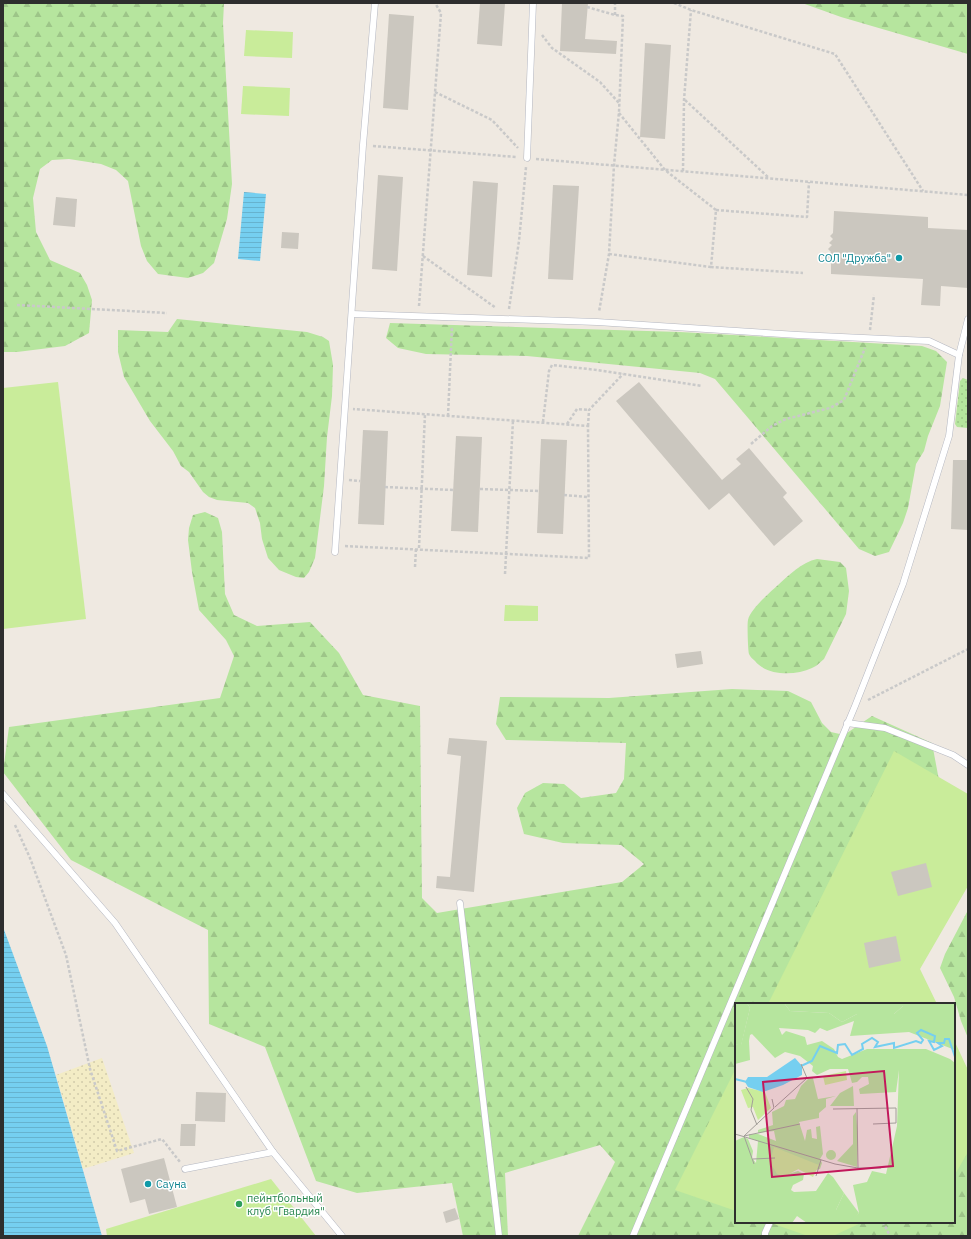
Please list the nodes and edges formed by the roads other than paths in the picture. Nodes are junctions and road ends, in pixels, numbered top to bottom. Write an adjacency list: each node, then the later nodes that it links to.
1 (375, 3): 4 (lane)
2 (533, 3): 3 (lane)
3 (527, 158)
4 (352, 314): 6 (lane); 7 (lane)
5 (968, 319): 6 (lane)
6 (959, 355): 8 (lane)
7 (335, 549)
8 (848, 723): 9 (lane); 17 (lane)
9 (968, 765)
10 (3, 794): 12 (lane)
11 (460, 903): 16 (lane)
12 (273, 1152): 13 (lane); 15 (lane)
13 (185, 1169)
14 (770, 1223): 18 (lane)
15 (342, 1236)
16 (499, 1236)
17 (633, 1236)
18 (766, 1236)

